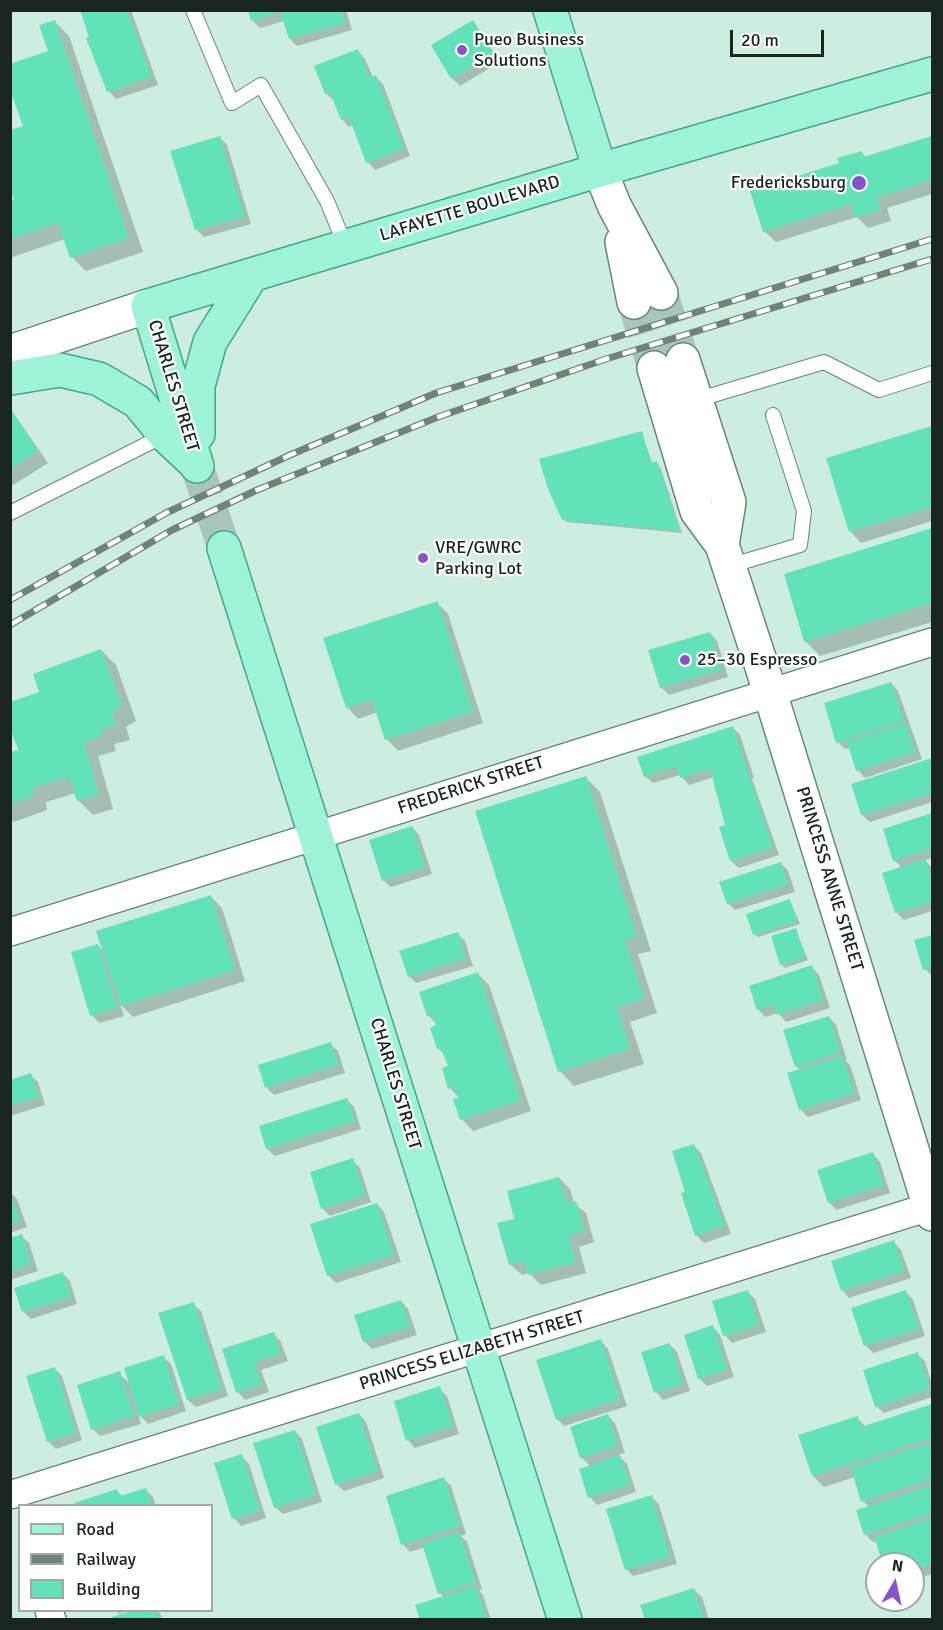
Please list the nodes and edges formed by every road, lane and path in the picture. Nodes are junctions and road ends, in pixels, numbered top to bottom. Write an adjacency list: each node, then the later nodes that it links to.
1 (193, 10): 5 (lane)
2 (550, 10): 4 (main road)
3 (933, 74): 4 (main road, LAFAYETTE BOULEVARD)
4 (600, 170): 5 (main road, LAFAYETTE BOULEVARD); 7 (street)
5 (346, 247): 6 (main road, LAFAYETTE BOULEVARD)
6 (251, 276): 8 (main road, LAFAYETTE BOULEVARD); 17 (main road)
7 (648, 297)
8 (148, 306): 10 (street, LAFAYETTE BOULEVARD); 17 (main road, CHARLES STREET)
9 (10, 331): 10 (street)
10 (50, 337): 11 (street, LAFAYETTE BOULEVARD)
11 (10, 352)
12 (933, 373): 14 (lane)
13 (10, 378): 16 (main road)
14 (696, 400): 20 (street, PRINCESS ANNE STREET); 20 (street, PRINCESS ANNE STREET)
15 (773, 415): 20 (lane)
16 (165, 435): 17 (main road); 18 (lane)
17 (197, 465)
18 (10, 513)
19 (224, 548): 23 (main road, CHARLES STREET)
20 (725, 556): 22 (street, PRINCESS ANNE STREET)
21 (933, 642): 22 (street, FREDERICK STREET)
22 (770, 692): 23 (street, FREDERICK STREET); 25 (street, PRINCESS ANNE STREET)
23 (317, 835): 24 (street, FREDERICK STREET); 26 (main road, CHARLES STREET)
24 (10, 932)
25 (932, 1209): 26 (street, PRINCESS ELIZABETH STREET)
26 (477, 1349): 27 (street, PRINCESS ELIZABETH STREET); 28 (main road, CHARLES STREET)
27 (13, 1498)
28 (565, 1620)

